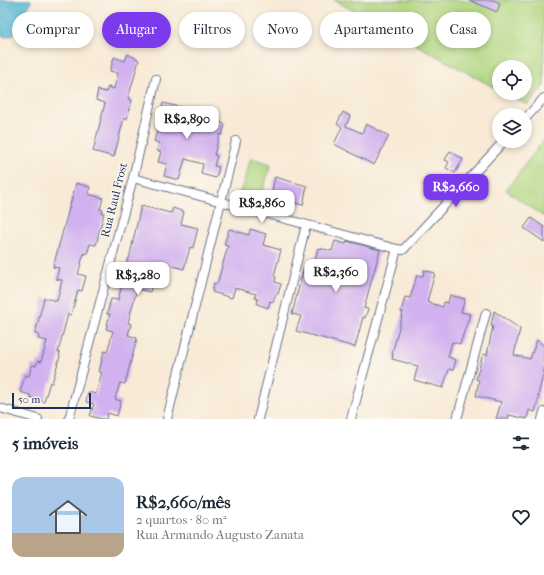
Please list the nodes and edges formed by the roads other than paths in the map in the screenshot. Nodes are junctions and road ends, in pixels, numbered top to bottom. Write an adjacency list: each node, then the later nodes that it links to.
1 (156, 79): 6 (street, Rua Raul Frost)
2 (544, 98): 3 (street)
3 (532, 111)
4 (236, 141): 7 (street)
5 (498, 148): 9 (street)
6 (133, 178): 7 (street); 14 (street, Rua Raul Frost)
7 (220, 202): 8 (street); 15 (street)
8 (306, 225): 9 (street); 16 (street)
9 (396, 249): 17 (street)
10 (486, 313): 18 (street)
11 (0, 408): 13 (street)
12 (544, 412): 19 (street)
13 (38, 419)
14 (69, 419)
15 (168, 419)
16 (258, 419)
17 (351, 419)
18 (457, 419)
19 (542, 419)

